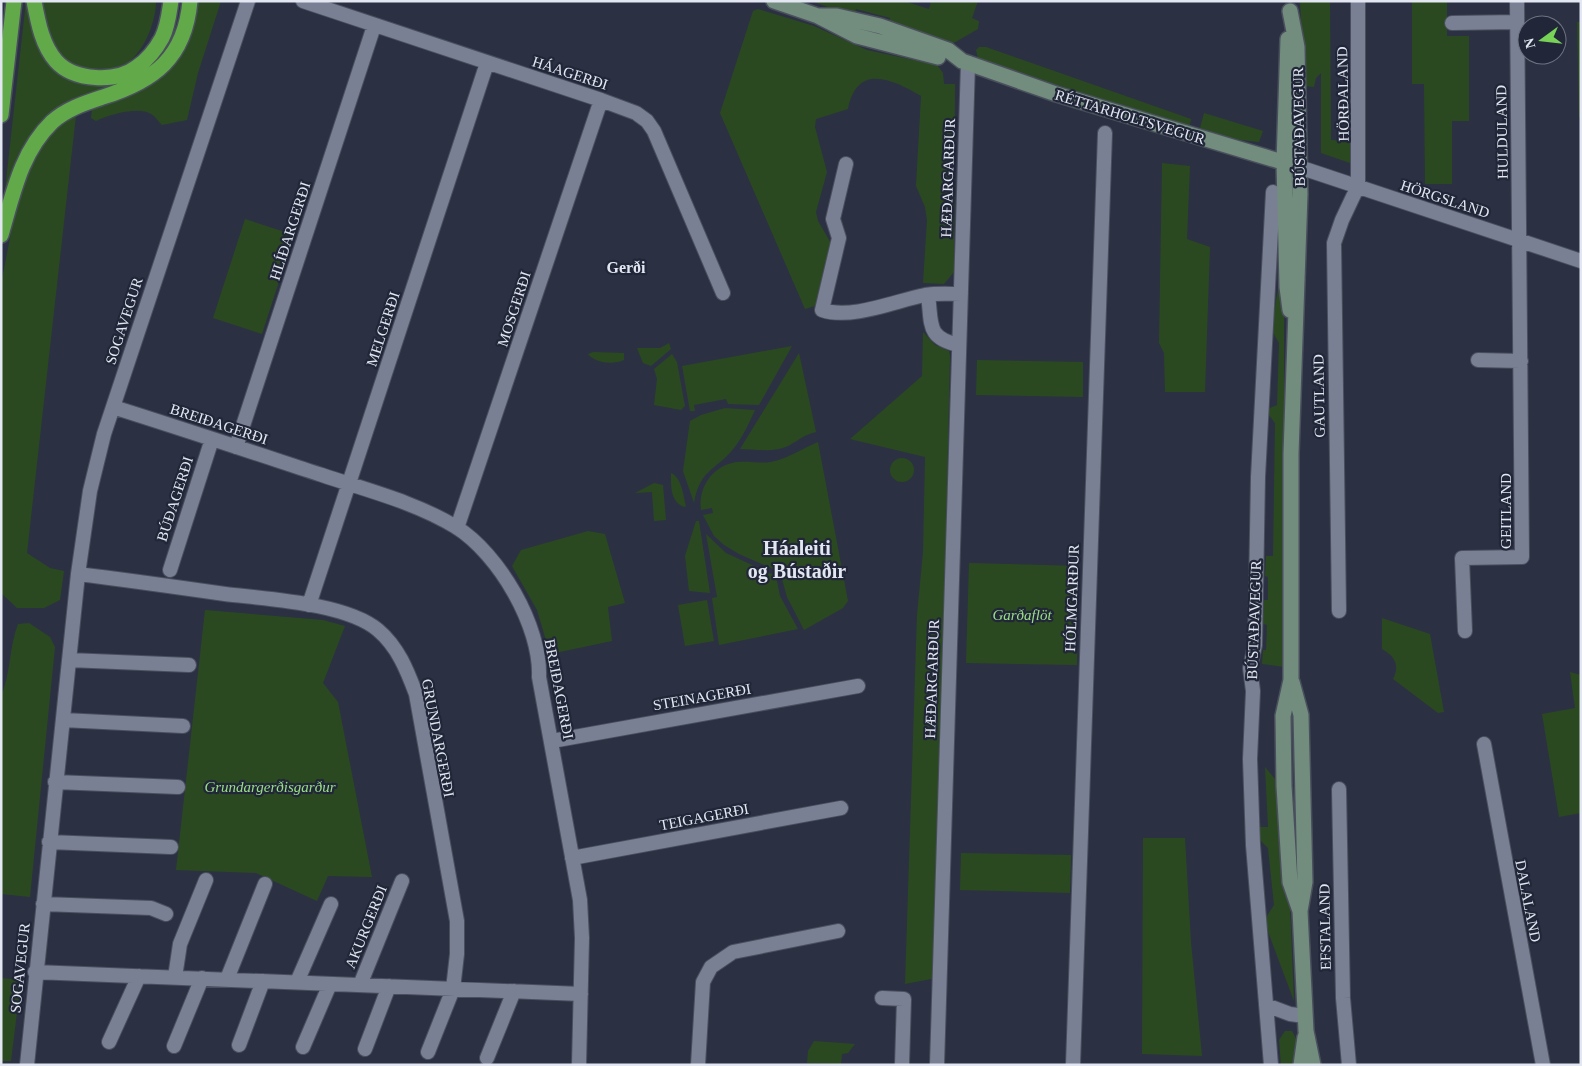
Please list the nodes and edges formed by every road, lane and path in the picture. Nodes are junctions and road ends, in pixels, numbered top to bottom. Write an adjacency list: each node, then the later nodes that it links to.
1 (14, 1): 19 (highway)
2 (34, 1): 3 (highway)
3 (171, 1)
4 (190, 1): 26 (highway)
5 (248, 1): 37 (street, SOGAVEGUR)
6 (303, 1): 14 (street, HÁAGERÐI)
7 (1358, 1): 23 (street, HÖRÐALAND)
8 (1517, 1): 11 (street, HULDULAND)
9 (782, 2): 15 (main road, RÉTTARHOLTSVEGUR)
10 (1290, 6): 22 (main road, BÚSTAÐAVEGUR)
11 (1517, 15)
12 (1517, 22): 13 (street)
13 (1452, 23)
14 (374, 26): 16 (street, HÁAGERÐI); 39 (street, HLÍÐARGERÐI)
15 (965, 62): 22 (main road, RÉTTARHOLTSVEGUR); 31 (street, HÆÐARGARÐUR)
16 (487, 63): 18 (street, HÁAGERÐI); 40 (street, MELGERÐI)
17 (1518, 65): 27 (street, HULDULAND)
18 (601, 100): 30 (street, HÁAGERÐI); 41 (street, MOSGERÐI)
19 (1, 115)
20 (1105, 133): 96 (street, HÓLMGARÐUR)
21 (846, 164): 32 (street)
22 (1291, 165): 23 (street, HÖRGSLAND); 25 (main road, BÚSTAÐAVEGUR); 28 (main road, BÚSTAÐAVEGUR)
23 (1358, 186): 27 (street, HÖRGSLAND); 45 (street, GAUTLAND)
24 (1273, 192): 25 (street, BÚSTAÐAVEGUR)
25 (1279, 234): 28 (street); 33 (main road, BÚSTAÐAVEGUR); 82 (street, BÚSTAÐAVEGUR)
26 (1, 235)
27 (1520, 241): 29 (street, HÖRGSLAND); 36 (street, GEITLAND)
28 (1299, 243): 33 (main road, BÚSTAÐAVEGUR)
29 (1581, 261)
30 (723, 293)
31 (961, 294): 32 (street); 34 (street, HÆÐARGARÐUR)
32 (928, 295): 34 (street)
33 (1294, 337): 83 (main road, BÚSTAÐAVEGUR)
34 (959, 345): 95 (street, HÆÐARGARÐUR)
35 (1478, 360): 36 (street)
36 (1521, 361): 46 (street, GEITLAND)
37 (113, 407): 38 (street, BREIÐAGERÐI); 43 (street, SOGAVEGUR)
38 (212, 439): 39 (street, BREIÐAGERÐI); 42 (street, BÚÐAGERÐI)
39 (236, 447): 40 (street, BREIÐAGERÐI)
40 (349, 484): 41 (street, BREIÐAGERÐI); 44 (street, MELGERÐI)
41 (457, 528): 52 (street, BREIÐAGERÐI)
42 (170, 570)
43 (78, 574): 44 (street, GRUNDARGERÐI); 47 (street, SOGAVEGUR)
44 (309, 605): 78 (street, GRUNDARGERÐI)
45 (1339, 611)
46 (1465, 631)
47 (69, 660): 48 (street); 50 (street, SOGAVEGUR)
48 (189, 665)
49 (858, 686): 52 (street, STEINAGERÐI)
50 (63, 720): 51 (street); 54 (street, SOGAVEGUR)
51 (183, 726)
52 (552, 741): 60 (street, BREIÐAGERÐI)
53 (1484, 744): 101 (street, DALALAND)
54 (55, 782): 55 (street); 58 (street, SOGAVEGUR)
55 (178, 787)
56 (1339, 789): 100 (street, EFSTALAND)
57 (841, 808): 60 (street, TEIGAGERÐI)
58 (49, 842): 59 (street); 64 (street, SOGAVEGUR)
59 (171, 847)
60 (572, 858): 80 (street, BREIÐAGERÐI)
61 (206, 880): 70 (street)
62 (402, 882): 76 (street, AKURGERÐI)
63 (265, 884): 72 (street)
64 (43, 904): 66 (street, SOGAVEGUR); 68 (street, SOGAVEGUR)
65 (331, 904): 74 (street)
66 (166, 914)
67 (838, 931): 93 (street)
68 (35, 972): 69 (street, AKURGERÐI); 91 (street, SOGAVEGUR)
69 (139, 976): 70 (street, AKURGERÐI); 84 (street)
70 (175, 977): 71 (street, AKURGERÐI)
71 (202, 978): 72 (street, AKURGERÐI); 86 (street)
72 (227, 980): 73 (street, AKURGERÐI)
73 (264, 981): 74 (street, AKURGERÐI); 85 (street)
74 (297, 982): 75 (street, AKURGERÐI)
75 (330, 984): 76 (street, AKURGERÐI); 87 (street, AKURGERÐI)
76 (360, 985): 77 (street, AKURGERÐI)
77 (389, 986): 78 (street, AKURGERÐI); 88 (street)
78 (453, 988): 79 (street, AKURGERÐI); 89 (street)
79 (514, 991): 80 (street, AKURGERÐI); 90 (street)
80 (581, 994): 92 (street, BREIÐAGERÐI)
81 (882, 998): 94 (street)
82 (1266, 1005): 83 (street); 97 (street, BÚSTAÐAVEGUR)
83 (1306, 1024): 98 (main road, BÚSTAÐAVEGUR); 99 (main road, BÚSTAÐAVEGUR)
84 (108, 1042)
85 (239, 1045)
86 (174, 1046)
87 (304, 1047)
88 (365, 1049)
89 (428, 1052)
90 (487, 1058)
91 (27, 1065)
92 (579, 1065)
93 (698, 1065)
94 (902, 1065)
95 (937, 1065)
96 (1073, 1065)
97 (1271, 1065)
98 (1301, 1065)
99 (1314, 1065)
100 (1349, 1065)
101 (1543, 1065)

